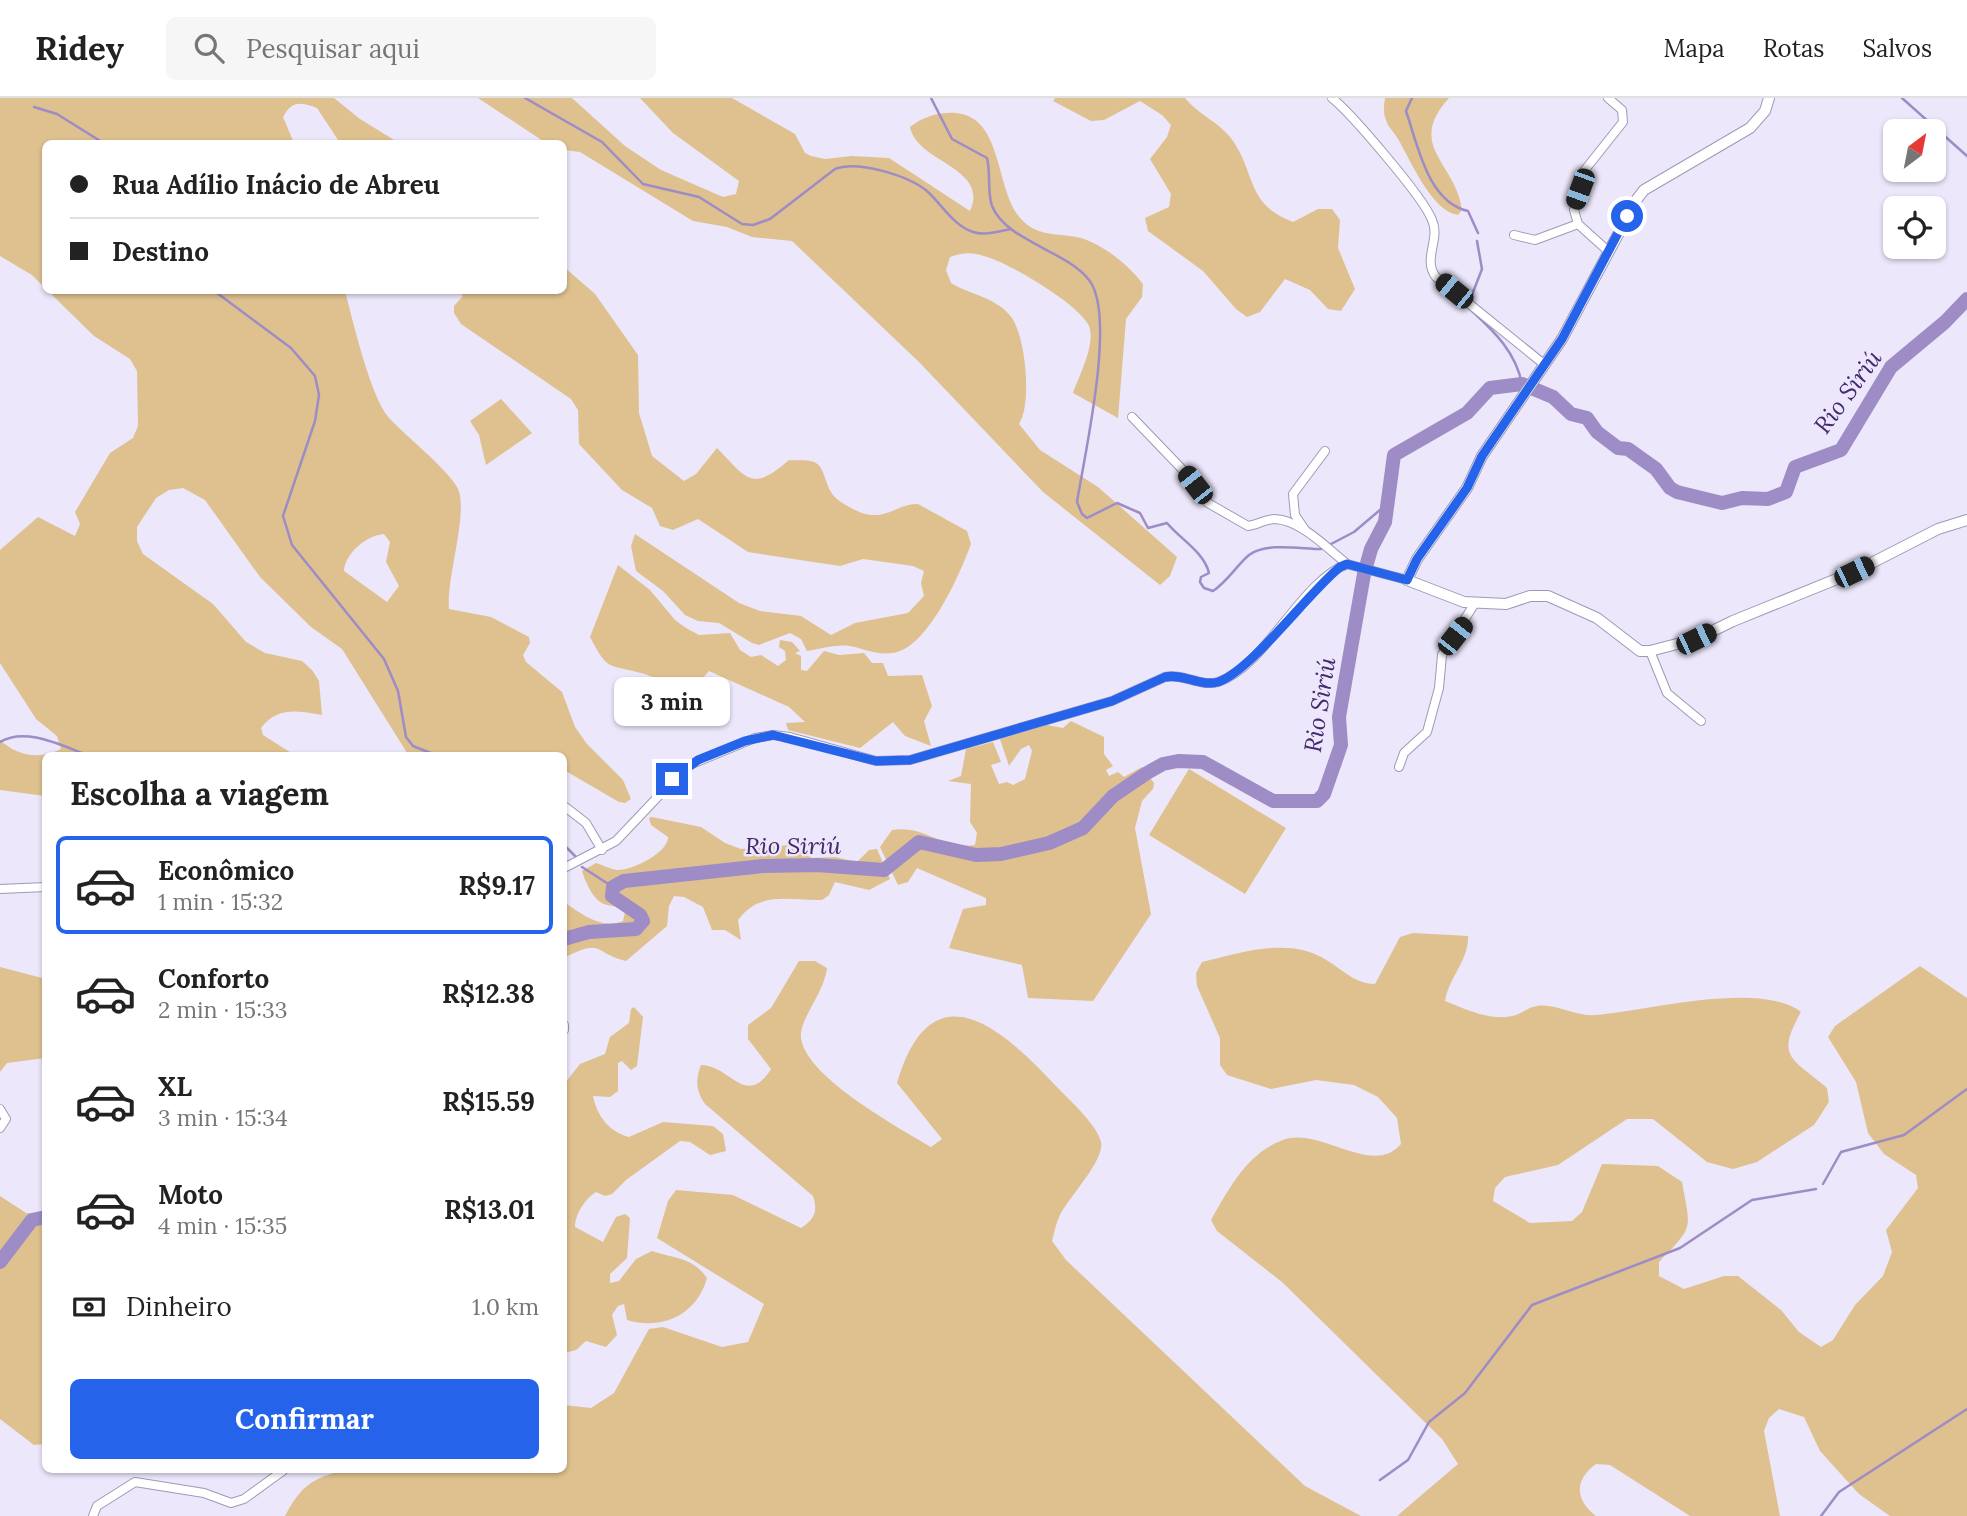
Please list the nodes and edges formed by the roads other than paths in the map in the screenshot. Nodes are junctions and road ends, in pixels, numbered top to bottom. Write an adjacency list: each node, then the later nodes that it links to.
1 (1332, 98): 7 (street)
2 (1608, 98): 4 (street)
3 (1769, 98): 6 (street)
4 (1577, 224): 5 (street); 6 (street)
5 (1514, 235)
6 (1608, 251): 7 (street)
7 (1545, 365): 13 (street)
8 (1132, 417): 11 (street)
9 (1325, 452): 11 (street)
10 (1967, 520): 15 (street)
11 (1306, 532): 12 (street)
12 (1347, 564): 13 (street); 19 (street)
13 (1407, 580): 14 (street)
14 (1475, 603): 15 (street); 17 (street)
15 (1650, 651): 16 (street)
16 (1701, 721)
17 (1399, 767)
18 (567, 808): 19 (street)
19 (602, 850): 20 (street)
20 (567, 867)
21 (42, 887): 22 (street)
22 (0, 890)
23 (0, 1109): 24 (street)
24 (0, 1128)
25 (280, 1473): 26 (street)
26 (93, 1516)

